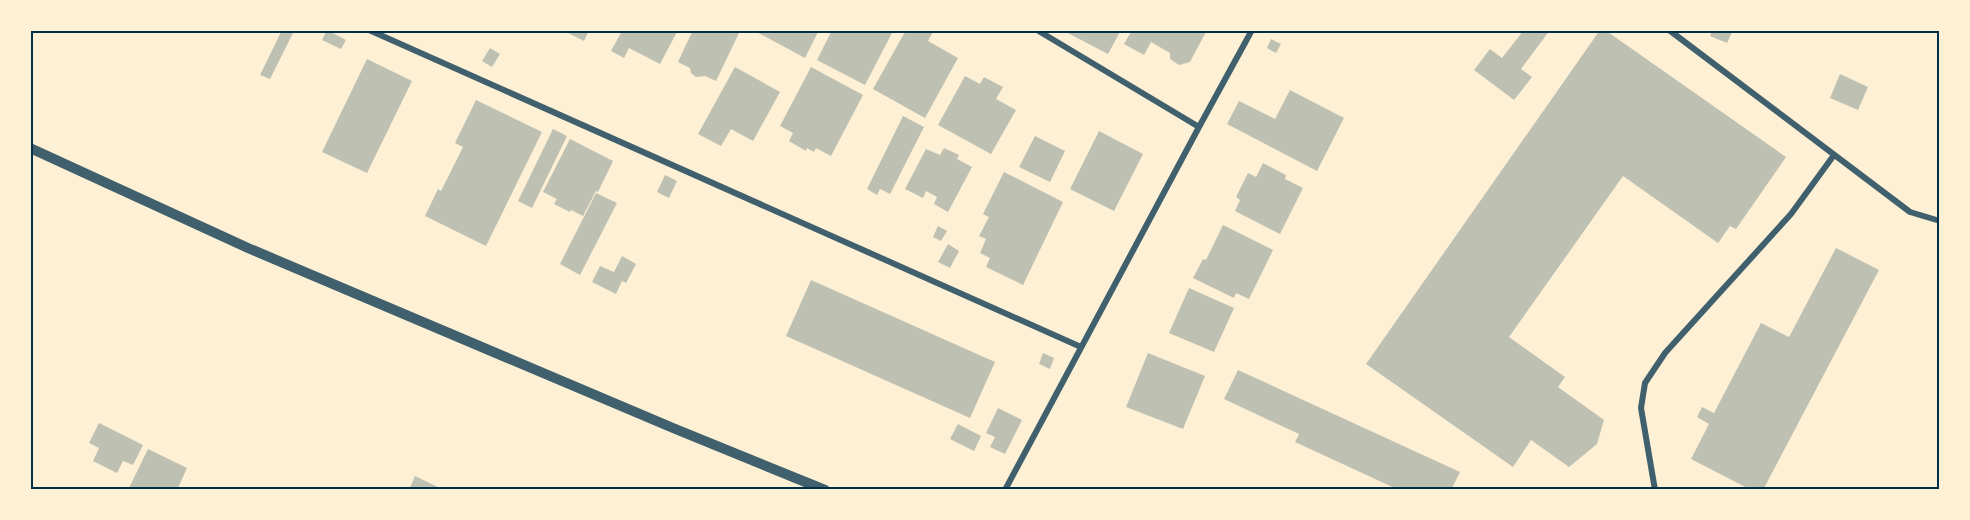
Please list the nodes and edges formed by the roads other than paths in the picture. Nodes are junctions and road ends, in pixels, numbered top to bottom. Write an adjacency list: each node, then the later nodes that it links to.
1 (369, 30): 9 (street)
2 (1037, 30): 5 (street)
3 (1252, 30): 5 (street)
4 (1669, 30): 7 (street)
5 (1199, 127): 9 (street)
6 (30, 148): 10 (street)
7 (1834, 155): 8 (street); 12 (street)
8 (1940, 221)
9 (1081, 347): 11 (street)
10 (825, 490)
11 (1005, 490)
12 (1655, 490)

